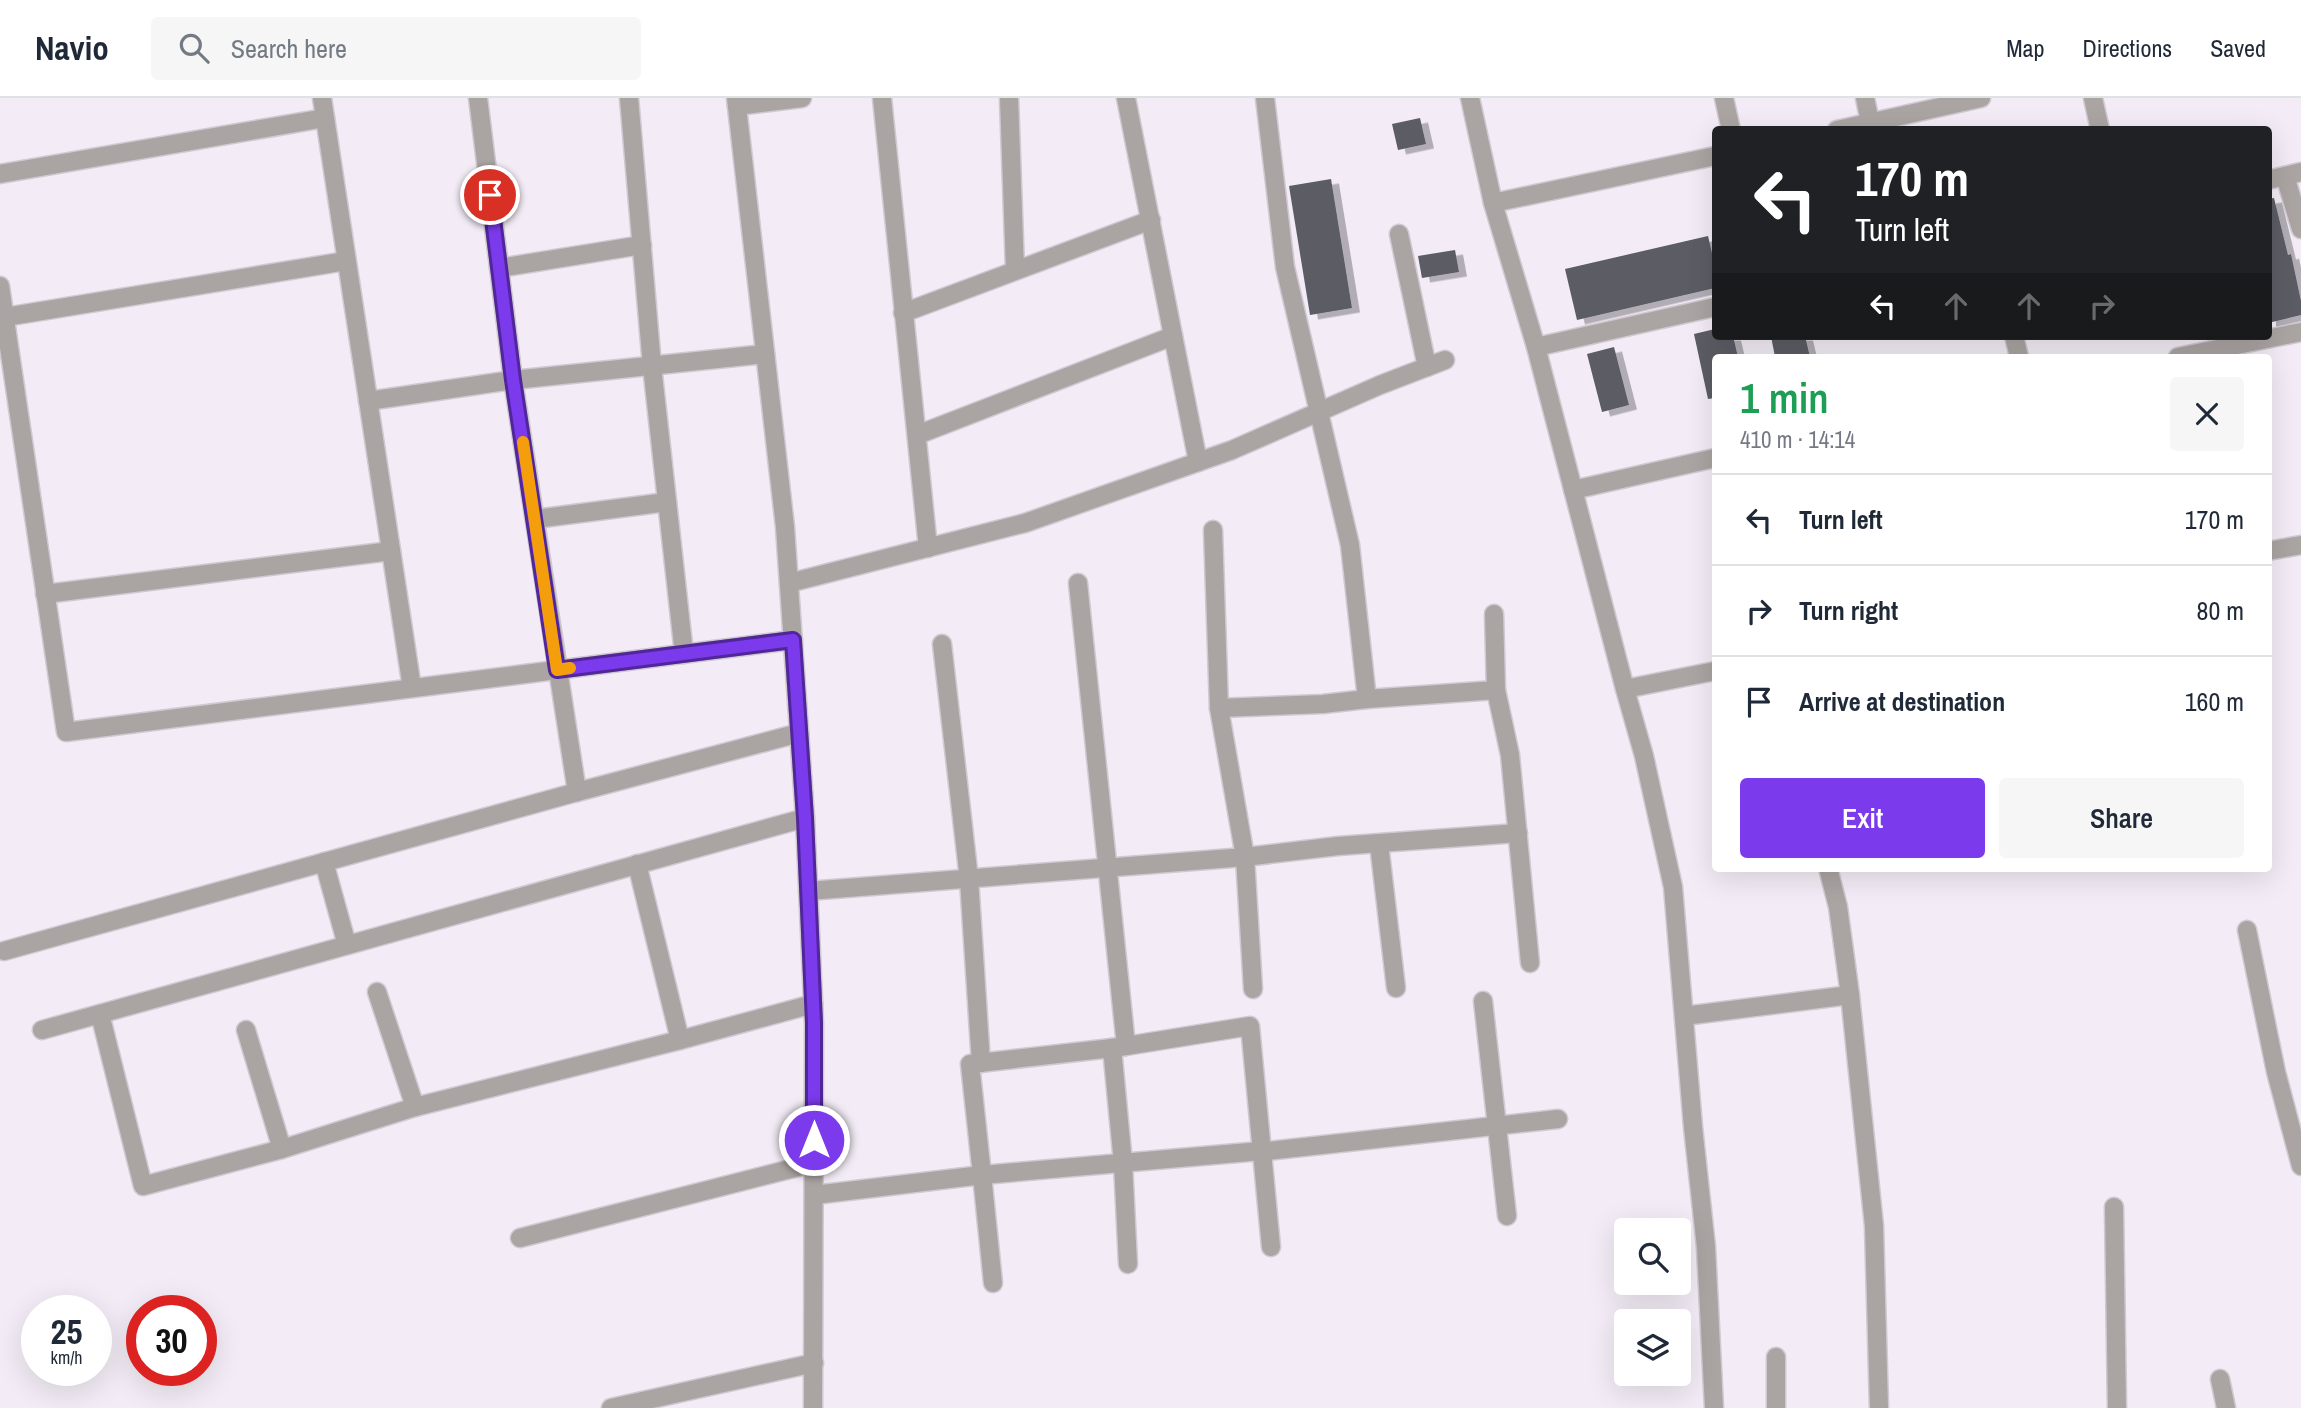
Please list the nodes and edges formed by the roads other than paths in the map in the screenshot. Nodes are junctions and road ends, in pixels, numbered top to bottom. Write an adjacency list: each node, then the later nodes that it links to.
1 (322, 98): 15 (street)
2 (478, 98): 29 (street)
3 (629, 98): 27 (street)
4 (802, 98): 14 (street)
5 (882, 98): 33 (street)
6 (1009, 98): 30 (street)
7 (1126, 98): 24 (street)
8 (1265, 98): 47 (street)
9 (1470, 98): 23 (street)
10 (1724, 98): 17 (street)
11 (1865, 98): 16 (street)
12 (1981, 98): 16 (street)
13 (2093, 98): 19 (street)
14 (736, 102): 40 (street)
15 (325, 118): 21 (street); 28 (street)
16 (1870, 122): 18 (street)
17 (1730, 126)
18 (1854, 126)
19 (2099, 126)
20 (1712, 157): 23 (street)
21 (0, 174)
22 (2285, 176): 25 (street)
23 (1493, 203): 39 (street)
24 (1151, 220): 30 (street); 36 (street)
25 (2301, 229)
26 (1399, 234): 44 (street)
27 (642, 245): 29 (street); 43 (street)
28 (346, 261): 34 (street); 46 (street)
29 (499, 268): 45 (street)
30 (1015, 271): 33 (street)
31 (0, 286): 34 (street)
32 (1712, 308): 39 (street)
33 (903, 313): 48 (street)
34 (5, 317): 61 (street)
35 (2301, 332): 37 (street)
36 (1173, 336): 48 (street); 50 (street)
37 (2272, 338)
38 (2262, 340): 41 (street)
39 (1536, 348): 51 (street)
40 (765, 354): 43 (street); 59 (street)
41 (2193, 354)
42 (1445, 360): 44 (street)
43 (652, 366): 45 (street); 52 (street)
44 (1427, 367): 47 (street)
45 (513, 380): 46 (street); 53 (street)
46 (368, 401): 58 (street)
47 (1320, 411): 50 (street); 71 (street)
48 (917, 435): 56 (street)
49 (1712, 459): 51 (street)
50 (1198, 462): 56 (street)
51 (1573, 490): 69 (street)
52 (667, 502): 53 (street); 65 (street)
53 (535, 519): 66 (street)
54 (1213, 530): 72 (street)
55 (2301, 545): 57 (street)
56 (928, 548): 59 (street)
57 (2272, 550)
58 (391, 551): 61 (street); 68 (street)
59 (789, 583): 63 (street)
60 (1078, 583): 81 (street)
61 (45, 594): 68 (street)
62 (1494, 614): 70 (street)
63 (793, 640): 65 (street); 73 (street)
64 (942, 644): 83 (street)
65 (684, 654): 66 (street)
66 (557, 670): 68 (street); 74 (street)
67 (1712, 672): 69 (street)
68 (412, 688)
69 (1625, 689): 96 (street)
70 (1496, 690): 71 (street); 76 (street)
71 (1367, 699): 72 (street)
72 (1220, 708): 78 (street)
73 (799, 733): 74 (street); 75 (street)
74 (577, 792): 79 (street)
75 (805, 818): 80 (street); 84 (street)
76 (1518, 833): 77 (street); 88 (street)
77 (1379, 844): 78 (street); 89 (street)
78 (1245, 857): 81 (street); 90 (street)
79 (324, 862): 86 (street); 87 (street)
80 (637, 864): 86 (street); 99 (street)
81 (1108, 867): 83 (street); 100 (street)
82 (1829, 872): 92 (street)
83 (968, 879): 84 (street); 101 (street)
84 (808, 891): 94 (street)
85 (2247, 930): 109 (street)
86 (347, 945): 95 (street)
87 (4, 951)
88 (1530, 963)
89 (1395, 988)
90 (1253, 989)
91 (377, 992): 102 (street)
92 (1850, 995): 96 (street); 126 (street)
93 (1483, 1001): 104 (street)
94 (813, 1004): 99 (street); 107 (street)
95 (100, 1014): 97 (street); 105 (street)
96 (1684, 1016): 124 (street)
97 (42, 1030)
98 (246, 1030): 105 (street)
99 (680, 1040): 102 (street)
100 (1119, 1047): 101 (street); 106 (street); 108 (street)
101 (981, 1063): 110 (street)
102 (415, 1107): 105 (street)
103 (1558, 1119): 104 (street)
104 (1498, 1125): 106 (street); 113 (street)
105 (282, 1149)
106 (1261, 1151): 108 (street); 115 (street)
107 (814, 1163): 111 (street); 114 (street)
108 (1123, 1163): 110 (street); 116 (street)
109 (2301, 1166)
110 (982, 1175): 111 (street); 117 (street)
111 (814, 1195): 119 (street)
112 (2114, 1207): 127 (street)
113 (1507, 1216)
114 (520, 1237)
115 (1271, 1247)
116 (1128, 1264)
117 (993, 1283)
118 (1776, 1357): 125 (street)
119 (814, 1363): 121 (street); 123 (street)
120 (2220, 1379): 128 (street)
121 (649, 1404): 122 (street)
122 (611, 1408)
123 (813, 1408)
124 (1714, 1408)
125 (1776, 1408)
126 (1879, 1408)
127 (2117, 1408)
128 (2226, 1408)

